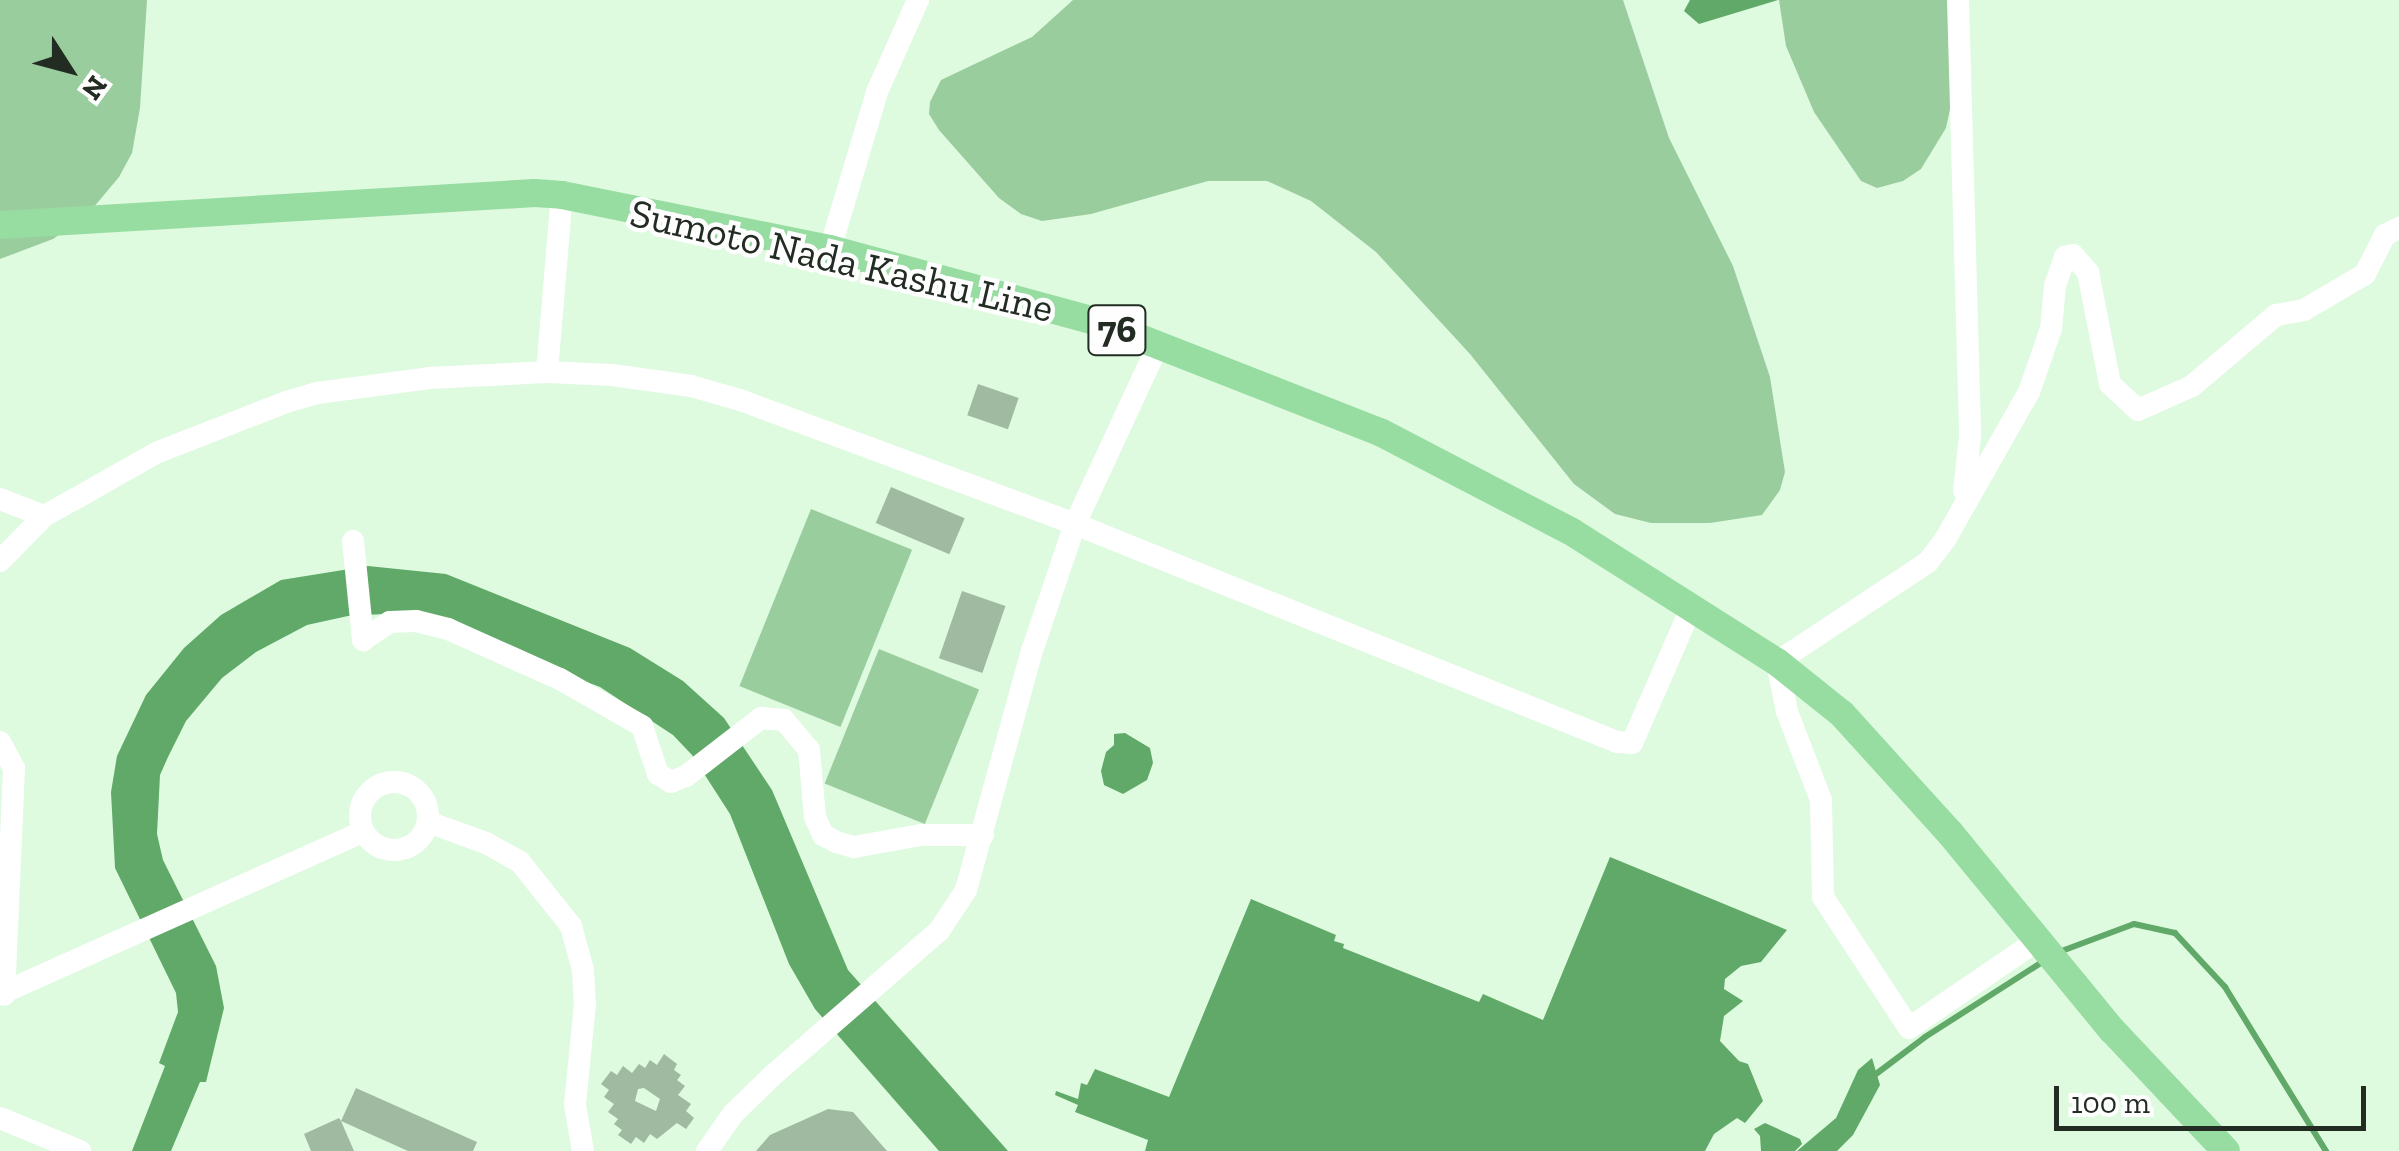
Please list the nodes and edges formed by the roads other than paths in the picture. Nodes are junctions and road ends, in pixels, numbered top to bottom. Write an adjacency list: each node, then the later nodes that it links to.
1 (918, 0): 6 (street)
2 (1958, 0): 10 (street)
3 (562, 196): 4 (main road, Sumoto Nada Kashu Line / 76); 6 (main road, Sumoto Nada Kashu Line / 76); 8 (street)
4 (0, 225)
5 (2399, 228): 10 (street)
6 (830, 249): 7 (main road, Sumoto Nada Kashu Line / 76)
7 (1156, 347): 12 (street); 15 (main road, Sumoto Nada Kashu Line / 76)
8 (547, 372): 11 (street); 12 (street)
9 (0, 499): 11 (street)
10 (1960, 514): 16 (street)
11 (44, 516): 14 (street)
12 (1075, 524): 15 (street); 20 (street)
13 (353, 542): 20 (street)
14 (0, 561)
15 (1691, 608): 16 (main road, Sumoto Nada Kashu Line / 76)
16 (1776, 662): 21 (main road, Sumoto Nada Kashu Line / 76); 21 (street)
17 (0, 742): 22 (street)
18 (428, 822): 19 (street); 19 (street); 25 (street)
19 (363, 832): 22 (street)
20 (983, 834): 26 (street)
21 (2048, 952): 27 (main road, Sumoto Nada Kashu Line / 76)
22 (2, 995)
23 (0, 1118): 24 (street)
24 (80, 1151)
25 (583, 1151)
26 (708, 1151)
27 (2226, 1151)

